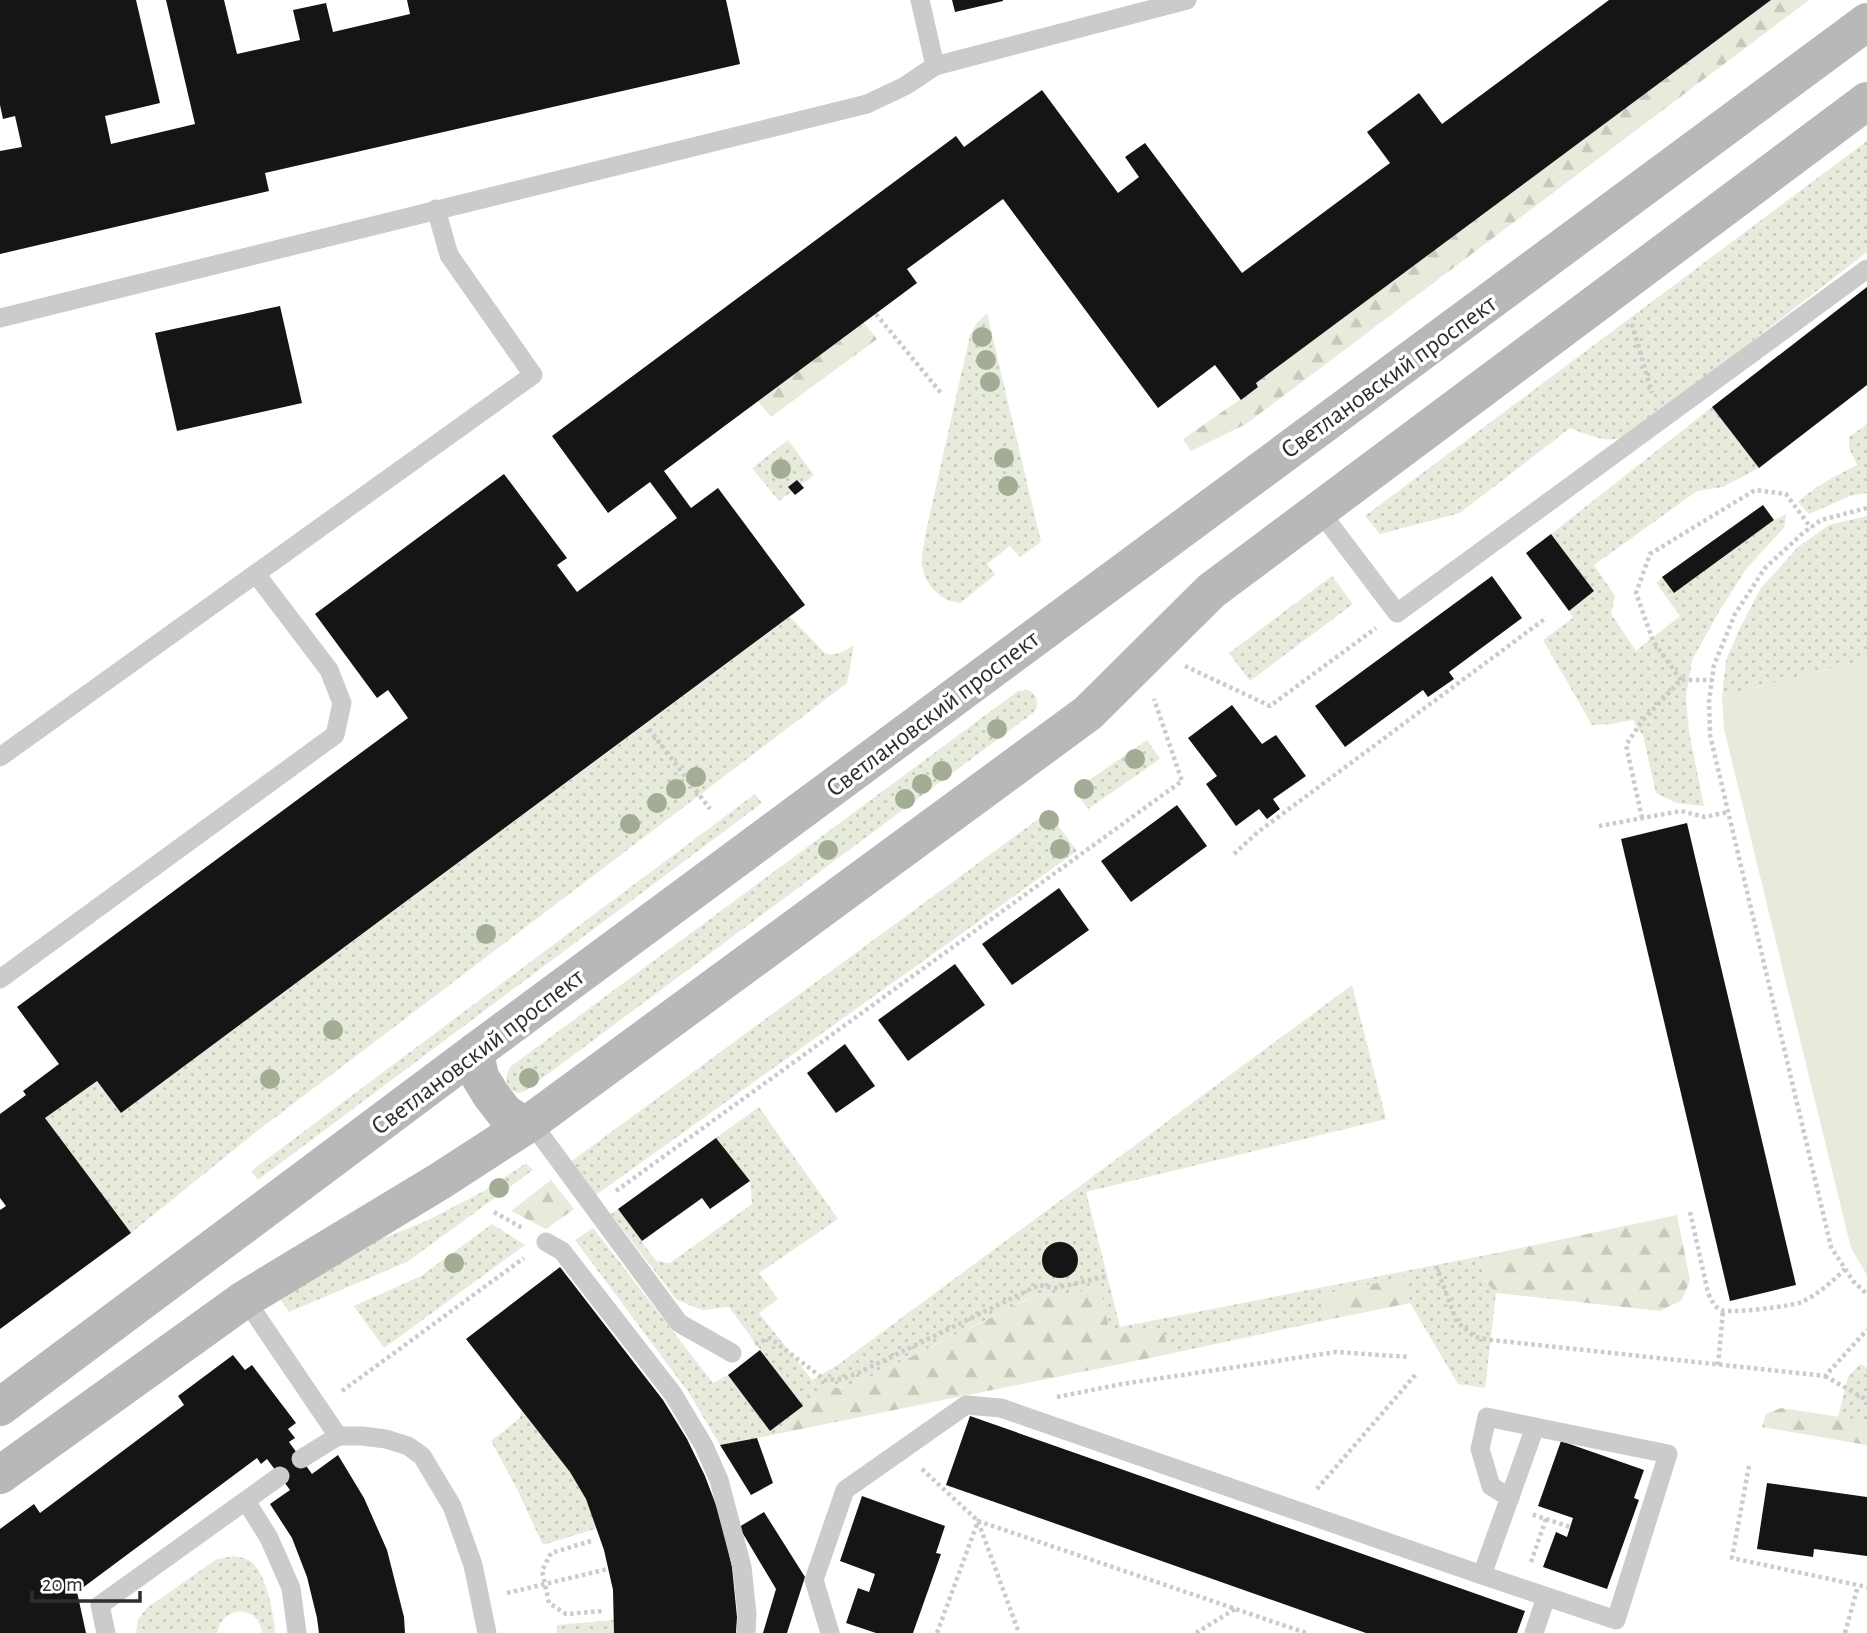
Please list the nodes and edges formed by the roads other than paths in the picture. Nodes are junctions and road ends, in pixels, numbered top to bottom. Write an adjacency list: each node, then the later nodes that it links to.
1 (920, 0): 4 (lane)
2 (1187, 0): 4 (lane)
3 (1867, 22): 13 (main road, Светлановский проспект)
4 (935, 66): 6 (lane)
5 (1866, 104): 9 (main road)
6 (436, 209): 8 (lane); 10 (lane)
7 (1867, 269): 9 (lane)
8 (0, 318)
9 (1319, 510): 14 (main road)
10 (256, 574): 11 (lane); 12 (lane)
11 (0, 757)
12 (0, 979)
13 (475, 1052): 14 (main road); 18 (main road, Светлановский проспект)
14 (528, 1124): 16 (main road); 17 (lane)
15 (546, 1242): 31 (lane)
16 (245, 1299): 20 (lane); 22 (main road)
17 (732, 1353)
18 (0, 1408)
19 (1535, 1427): 25 (lane); 25 (lane); 27 (lane)
20 (338, 1436): 21 (lane); 30 (lane)
21 (300, 1459)
22 (0, 1475)
23 (280, 1476): 24 (lane)
24 (246, 1501): 28 (lane); 29 (lane)
25 (1508, 1502): 26 (lane)
26 (1482, 1575): 27 (lane); 32 (lane)
27 (1546, 1597): 33 (lane)
28 (106, 1633)
29 (297, 1633)
30 (487, 1633)
31 (746, 1633)
32 (830, 1633)
33 (1534, 1633)

